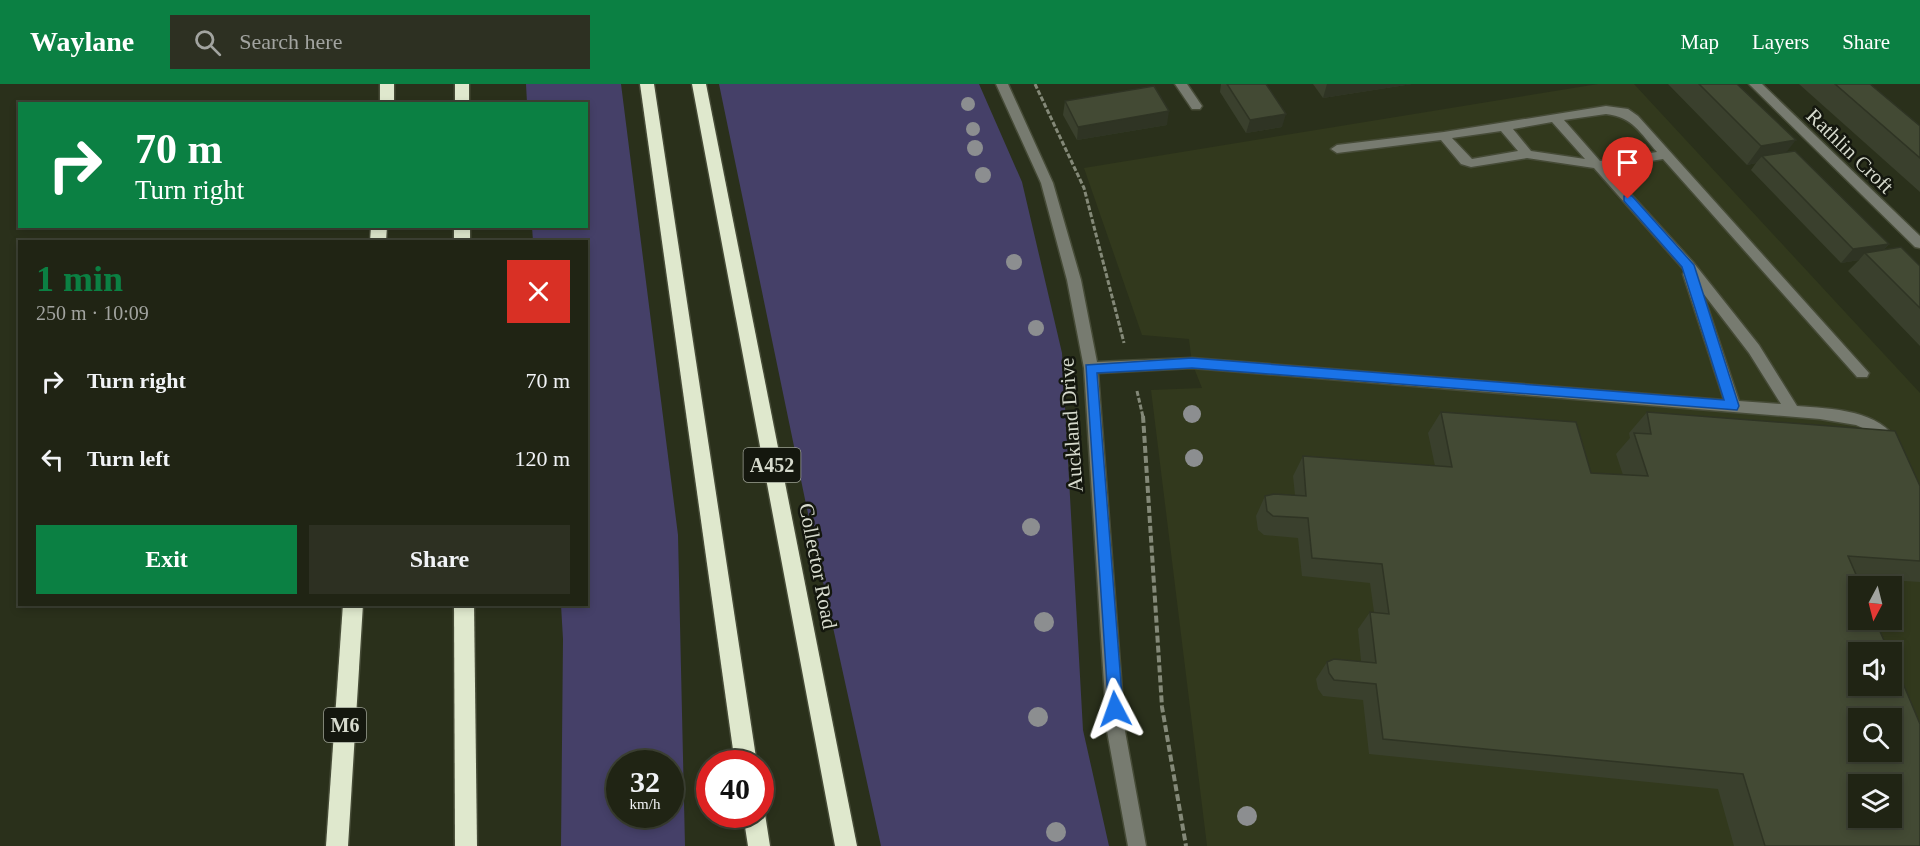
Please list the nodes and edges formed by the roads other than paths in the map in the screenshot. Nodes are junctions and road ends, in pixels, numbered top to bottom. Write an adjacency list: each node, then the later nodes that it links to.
1 (387, 84): 8 (highway)
2 (462, 84): 9 (highway)
3 (647, 84): 27 (highway)
4 (699, 84): 32 (highway, Collector Road / A452)
5 (1002, 84): 20 (street, Auckland Drive)
6 (1181, 84): 10 (street)
7 (1755, 84): 18 (street, Rathlin Croft)
8 (387, 102)
9 (462, 102)
10 (1196, 106)
11 (1555, 118): 12 (street); 16 (street); 17 (street)
12 (1504, 126): 13 (street); 15 (street)
13 (1444, 136): 14 (street); 15 (street)
14 (1337, 149)
15 (1527, 154): 17 (street)
16 (1665, 155): 17 (street); 21 (street)
17 (1598, 165): 19 (street)
18 (1920, 244)
19 (1688, 265): 22 (street); 23 (street)
20 (1091, 368): 22 (street); 33 (street, Auckland Drive)
21 (1862, 373)
22 (1732, 406): 23 (street)
23 (1792, 411): 24 (street)
24 (1896, 452)
25 (353, 606): 29 (highway, M6)
26 (464, 606): 30 (highway)
27 (744, 750)
28 (756, 828): 31 (highway)
29 (337, 846)
30 (466, 846)
31 (759, 846)
32 (846, 846)
33 (1137, 846)

